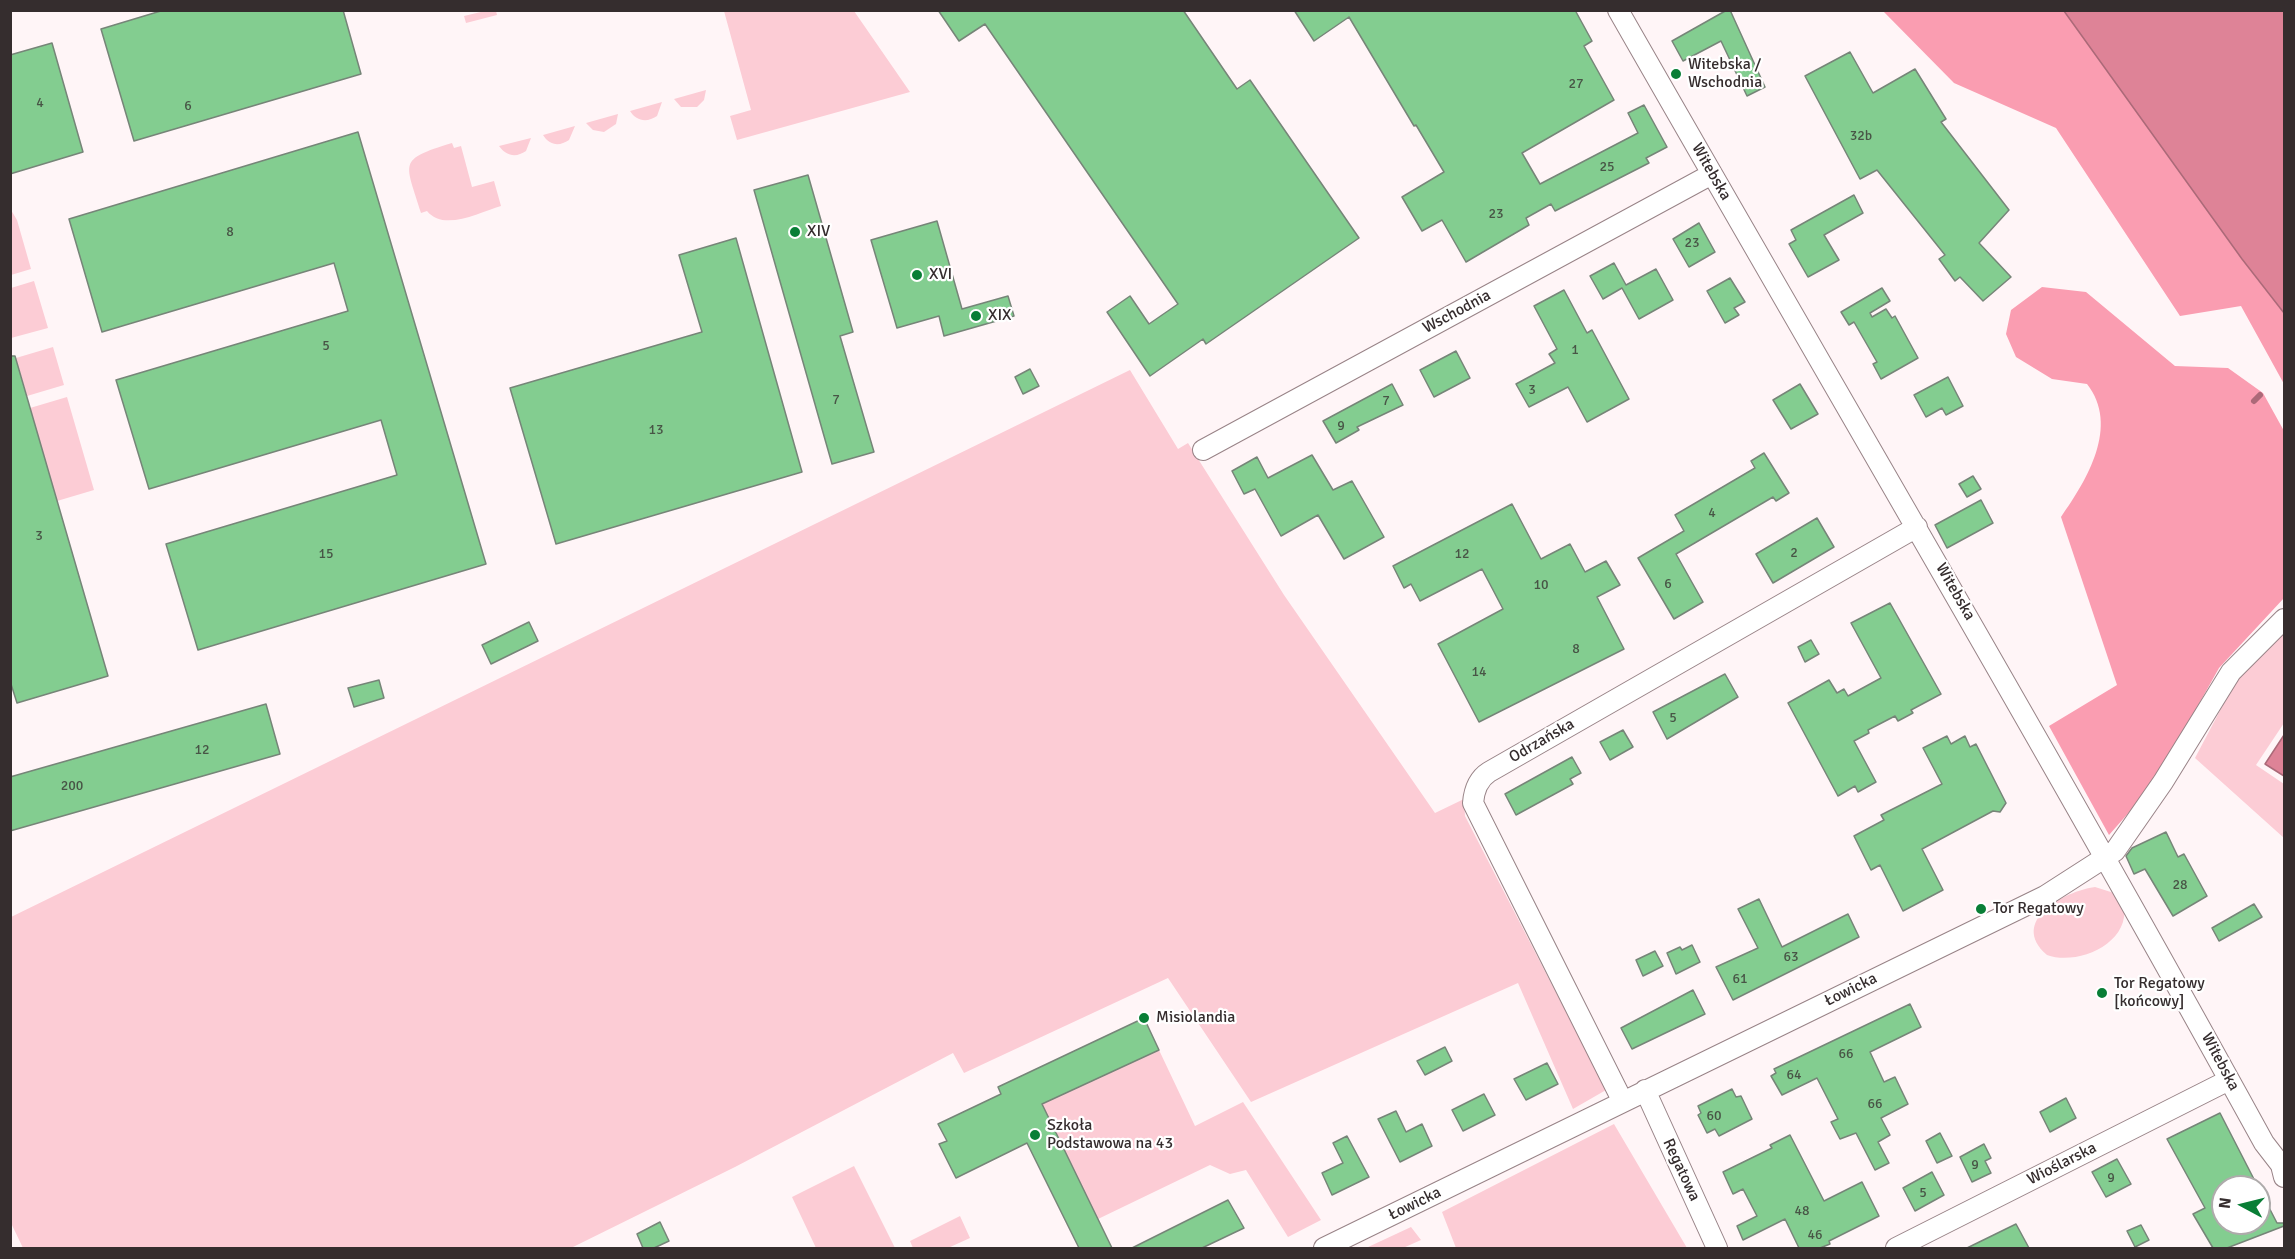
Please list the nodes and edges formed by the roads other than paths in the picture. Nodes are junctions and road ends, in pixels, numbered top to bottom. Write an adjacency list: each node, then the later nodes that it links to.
1 (1618, 10): 2 (street, Witebska)
2 (1712, 174): 3 (street, Wschodnia); 4 (street, Witebska)
3 (1203, 450)
4 (1917, 527): 6 (street, Witebska); 9 (street, Odrzańska)
5 (2284, 619): 6 (street, Łowicka)
6 (2104, 859): 7 (street, Witebska); 8 (street, Łowicka)
7 (2229, 1080): 10 (street, Witebska); 13 (street, Wioślarska)
8 (1645, 1090): 9 (street, Łowicka); 12 (street, Regatowa)
9 (1623, 1102): 11 (street, Łowicka)
10 (2284, 1177)
11 (1324, 1248)
12 (1717, 1248)
13 (1896, 1248)

